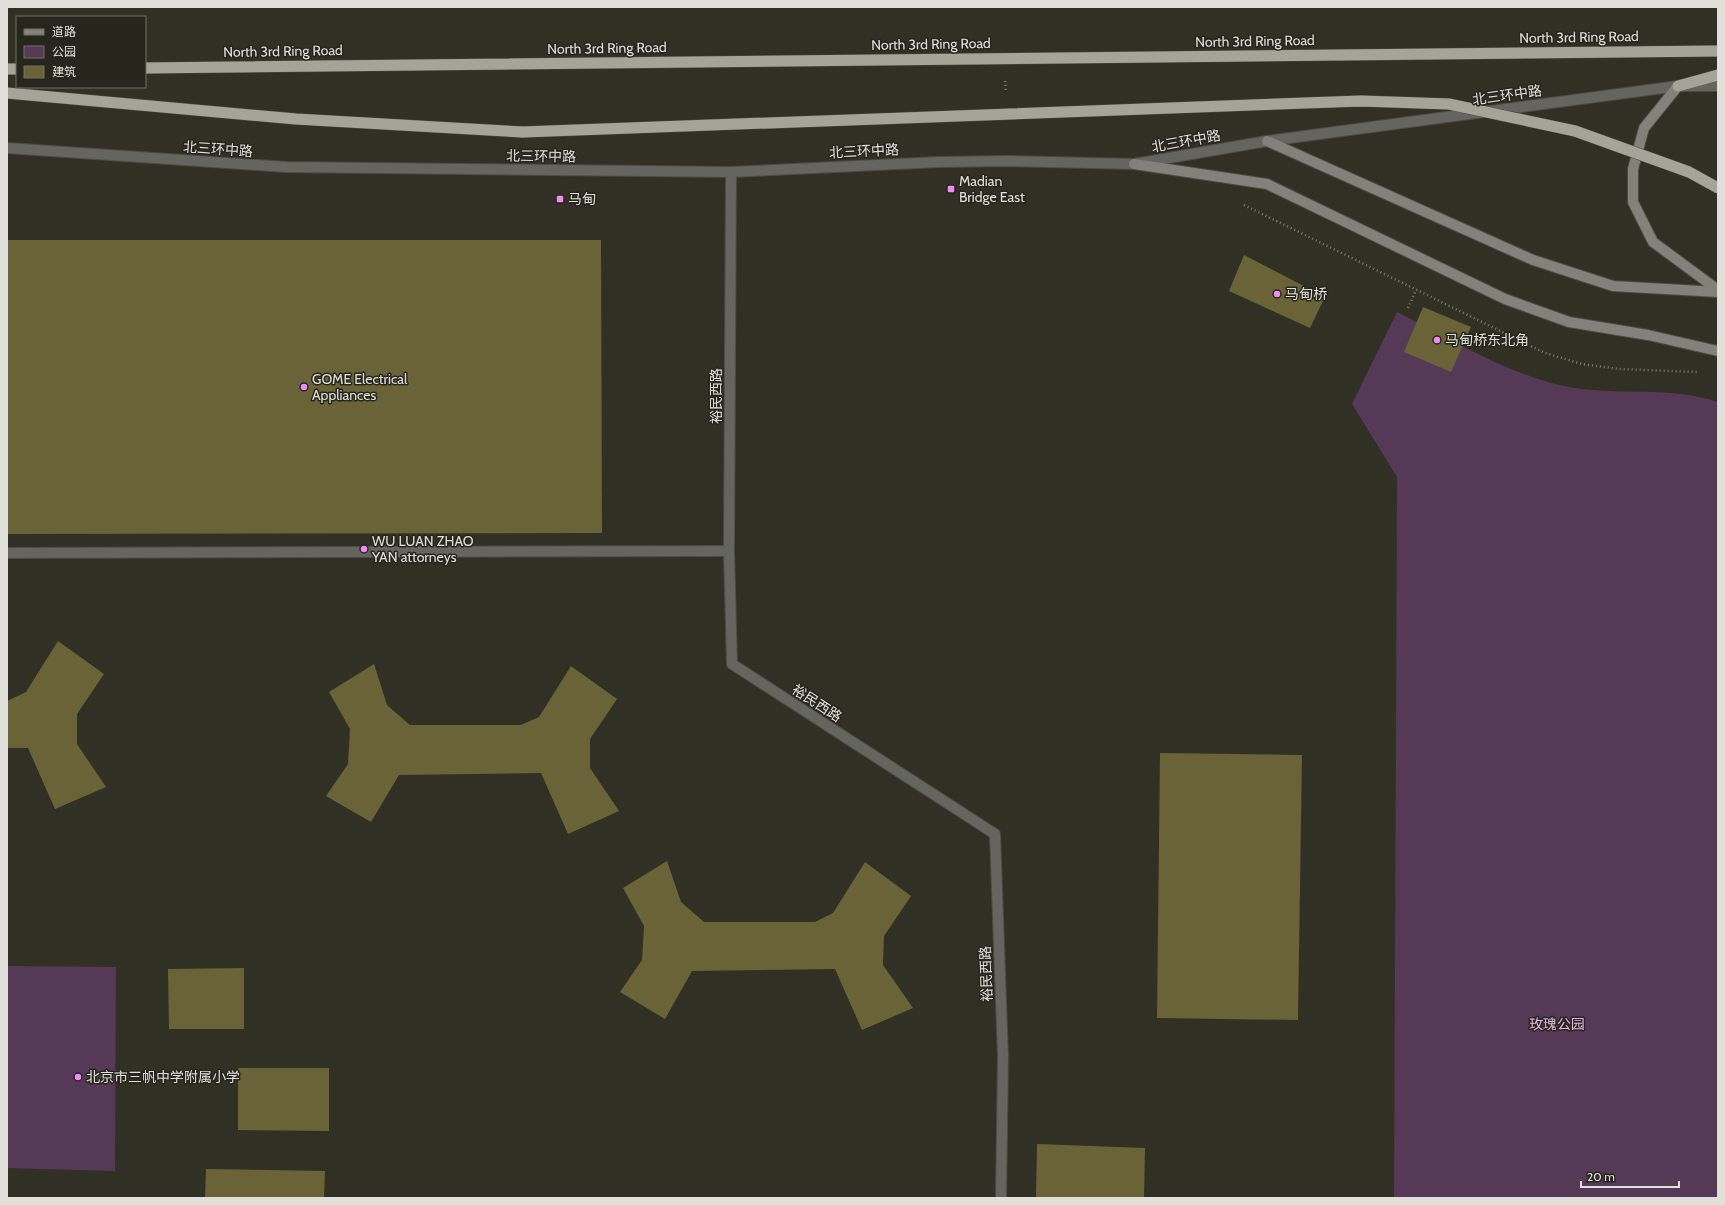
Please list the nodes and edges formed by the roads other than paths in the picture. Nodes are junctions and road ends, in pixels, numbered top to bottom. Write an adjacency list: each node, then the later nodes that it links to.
1 (1718, 51): 2 (highway, North 3rd Ring Road)
2 (146, 68)
3 (1718, 75): 4 (highway)
4 (1678, 86): 5 (street, 北三环中路); 7 (street, 北三环中路); 12 (main road)
5 (1718, 86)
6 (7, 93): 11 (highway, bridge)
7 (1267, 141): 9 (street, 北三环中路); 12 (main road)
8 (7, 148): 10 (street, 北三环中路)
9 (1134, 164): 10 (street, 北三环中路); 13 (main road)
10 (731, 172): 14 (street, 裕民西路)
11 (1718, 188)
12 (1718, 291)
13 (1718, 351)
14 (729, 551): 15 (street); 16 (street, 裕民西路)
15 (7, 553)
16 (1001, 1198)

